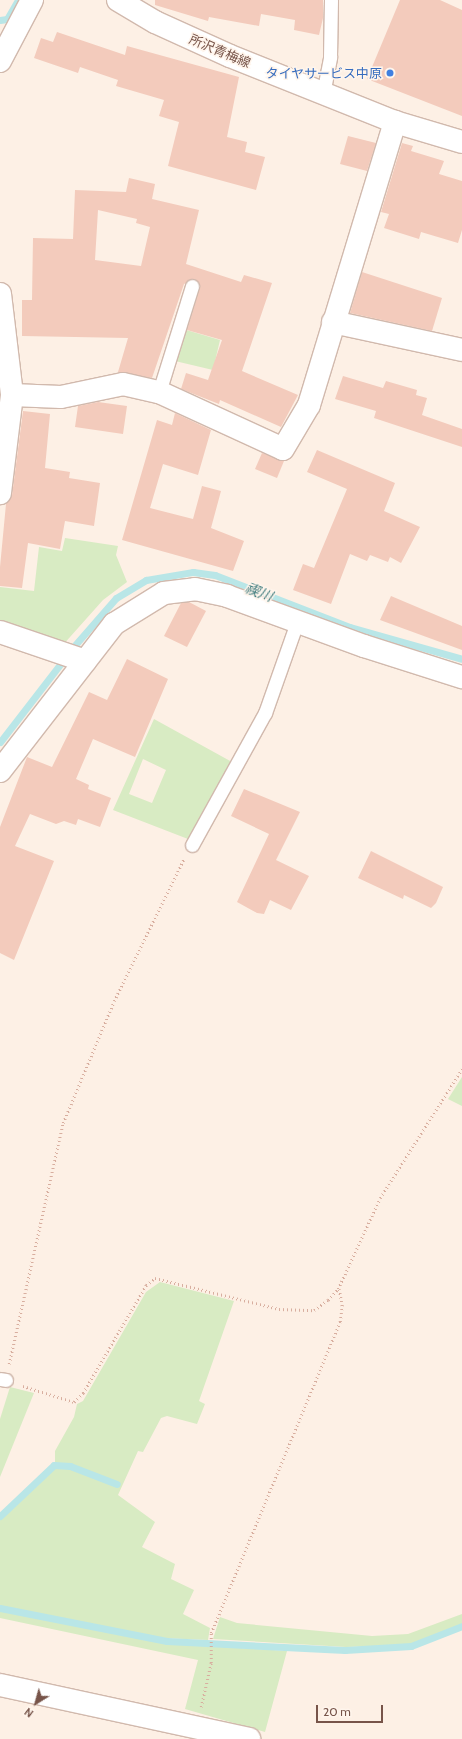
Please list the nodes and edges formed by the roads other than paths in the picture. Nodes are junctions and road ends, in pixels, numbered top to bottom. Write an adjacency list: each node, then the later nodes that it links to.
1 (32, 0): 4 (street)
2 (118, 0): 5 (street, 所沢青梅線)
3 (331, 0): 5 (lane)
4 (0, 61)
5 (323, 94): 6 (street, 所沢青梅線)
6 (395, 122): 7 (street, 所沢青梅線); 10 (street)
7 (462, 142)
8 (192, 286): 12 (lane)
9 (0, 294): 13 (street)
10 (333, 322): 11 (street); 12 (street)
11 (462, 350)
12 (159, 392): 13 (street)
13 (12, 395): 14 (street)
14 (0, 493)
15 (297, 622): 17 (street); 18 (street); 20 (lane)
16 (0, 632): 17 (street)
17 (85, 660): 19 (street)
18 (462, 677)
19 (0, 771)
20 (192, 845)
21 (0, 1685): 22 (street)
22 (249, 1739)

